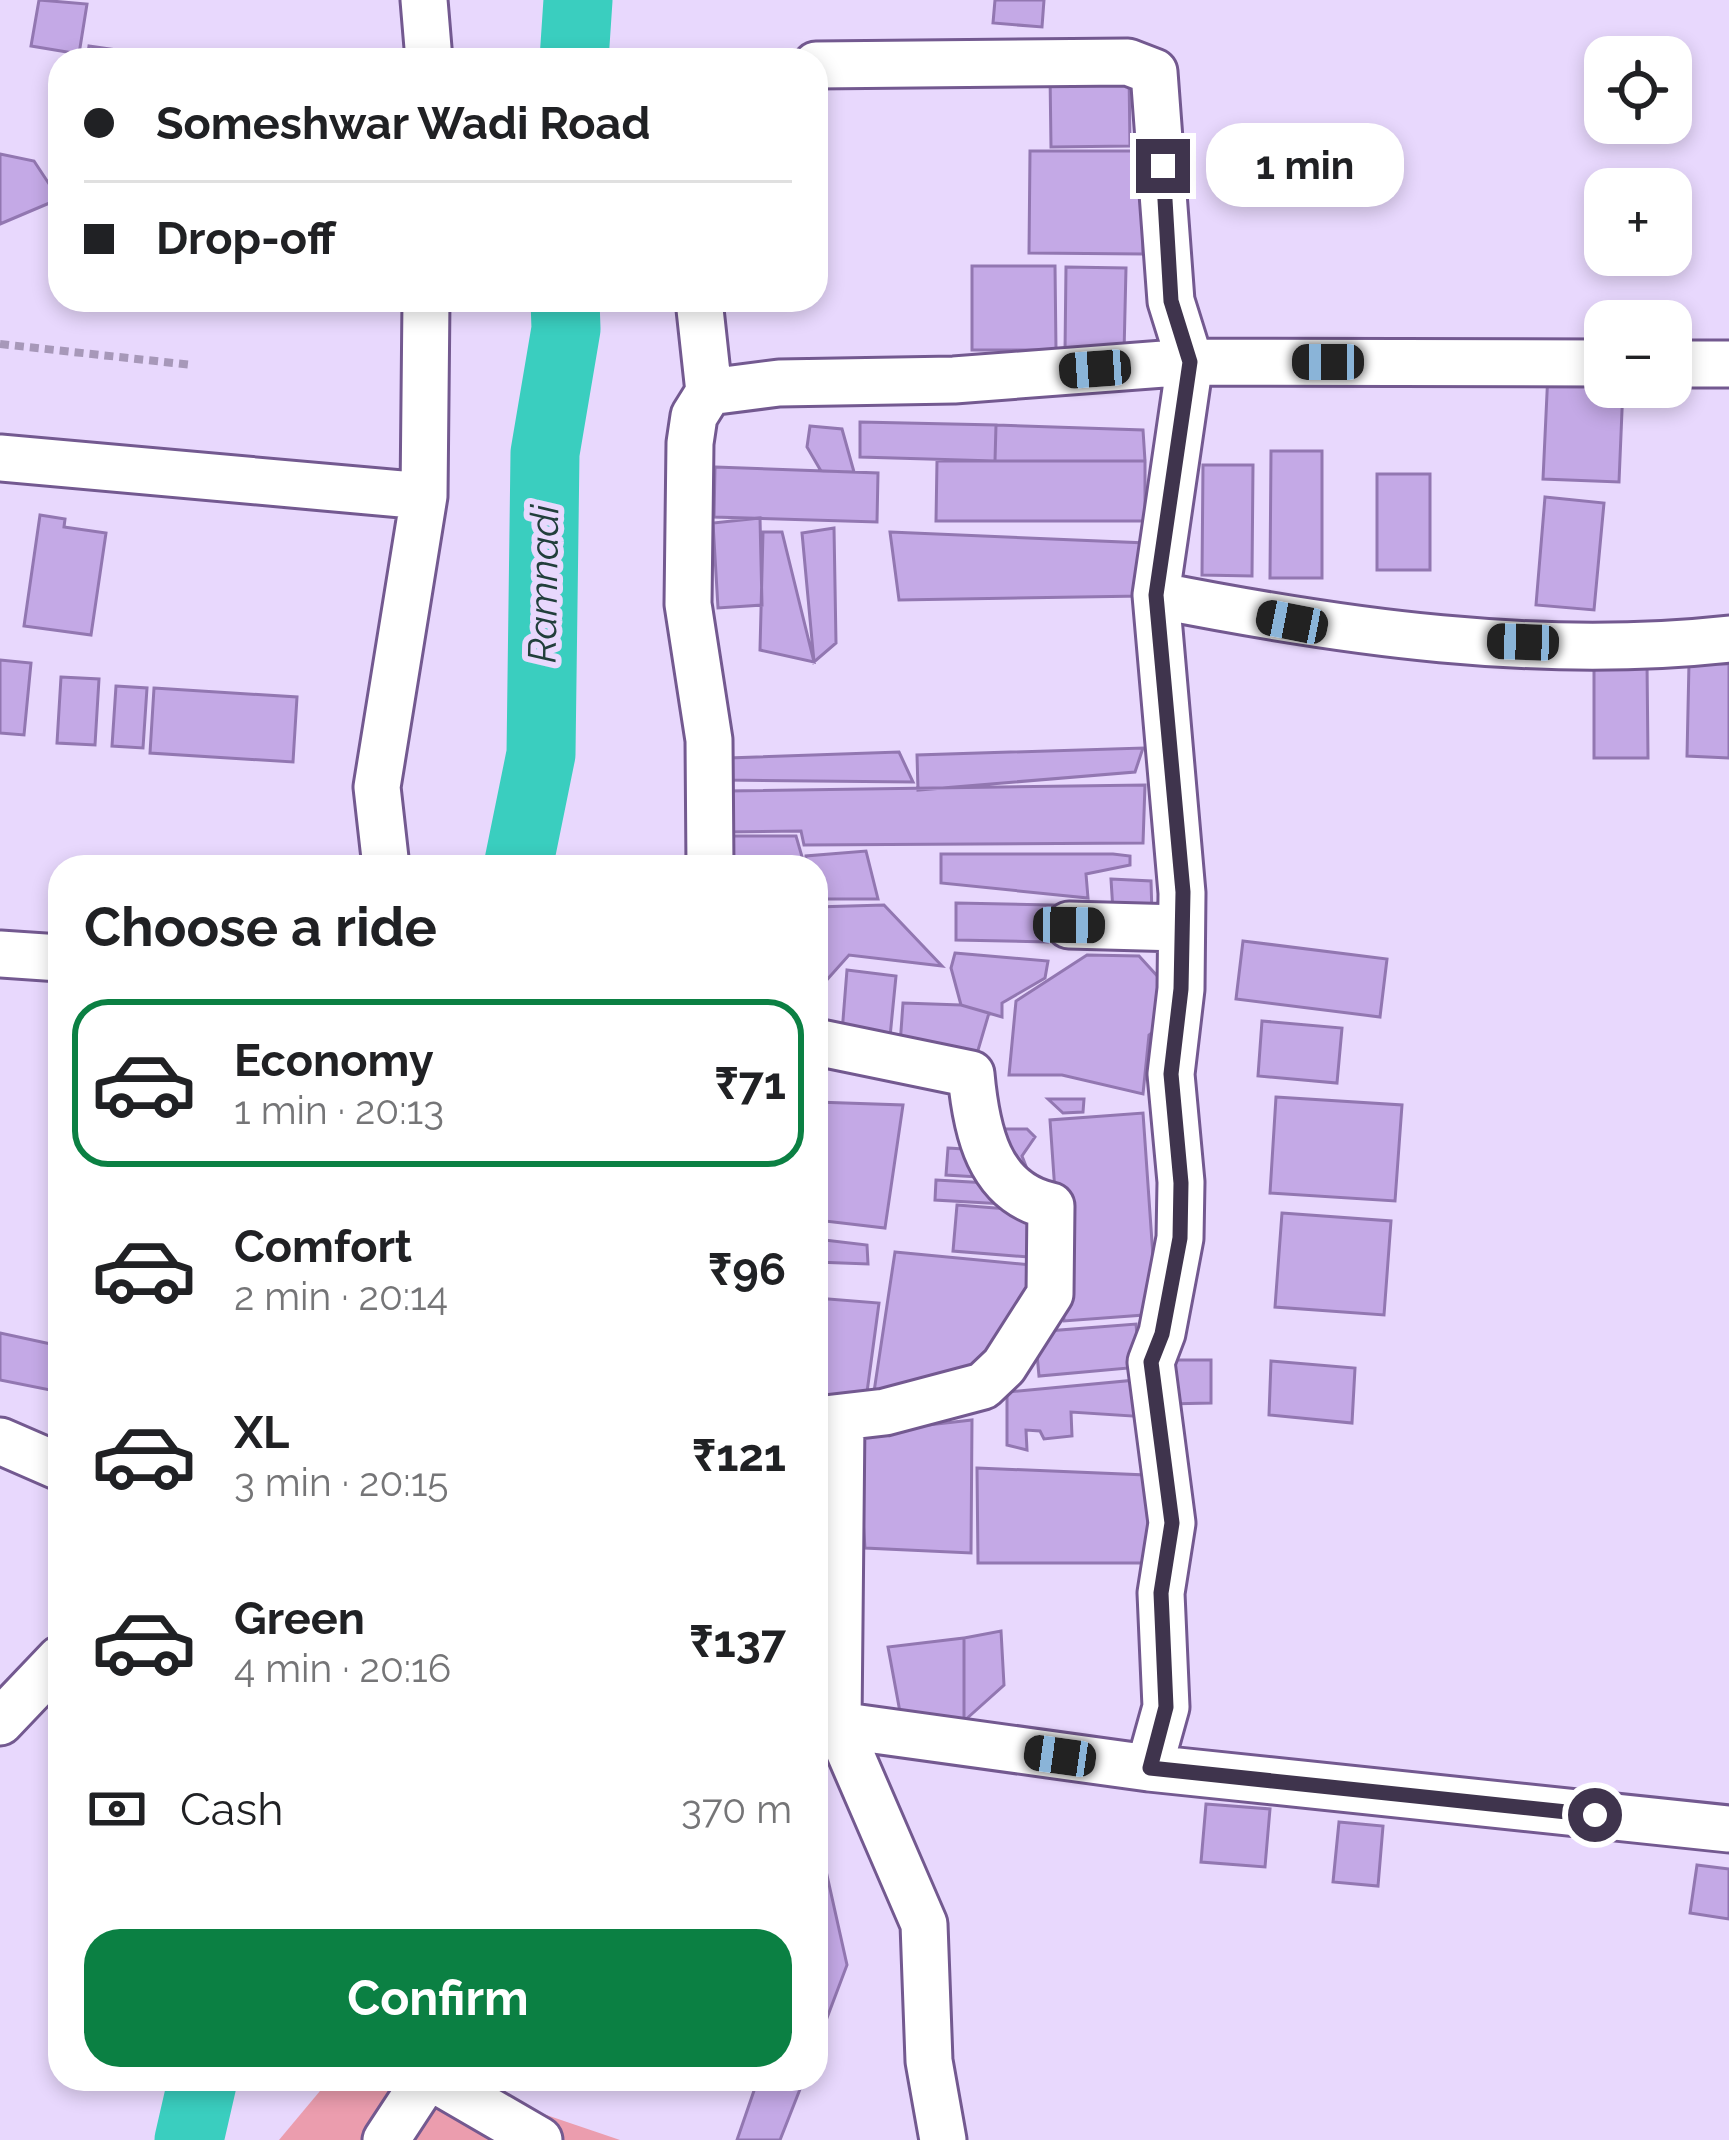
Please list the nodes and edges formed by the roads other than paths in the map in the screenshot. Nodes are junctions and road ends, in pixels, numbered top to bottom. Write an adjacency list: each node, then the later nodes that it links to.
1 (424, 0): 2 (street)
2 (428, 48)
3 (828, 65): 6 (street)
4 (426, 312): 12 (street)
5 (700, 312): 10 (street)
6 (1190, 362): 7 (street); 10 (street); 13 (street)
7 (1584, 363)
8 (1692, 364): 9 (street)
9 (1729, 364)
10 (709, 392): 16 (street)
11 (0, 458): 12 (street)
12 (424, 496): 15 (street)
13 (1156, 595): 14 (street); 18 (street)
14 (1729, 639)
15 (384, 855)
16 (710, 855)
17 (1069, 925): 18 (street)
18 (1180, 928): 30 (street)
19 (0, 954): 20 (street)
20 (48, 957)
21 (828, 1044): 22 (street)
22 (829, 1420): 25 (street)
23 (0, 1441): 24 (street)
24 (48, 1462)
25 (828, 1570)
26 (48, 1672): 28 (street)
27 (828, 1720): 30 (street)
28 (0, 1722)
29 (828, 1722): 36 (street)
30 (1150, 1768): 31 (street)
31 (1729, 1829)
32 (421, 2091): 34 (street)
33 (451, 2091): 35 (street)
34 (386, 2140)
35 (539, 2140)
36 (943, 2140)

